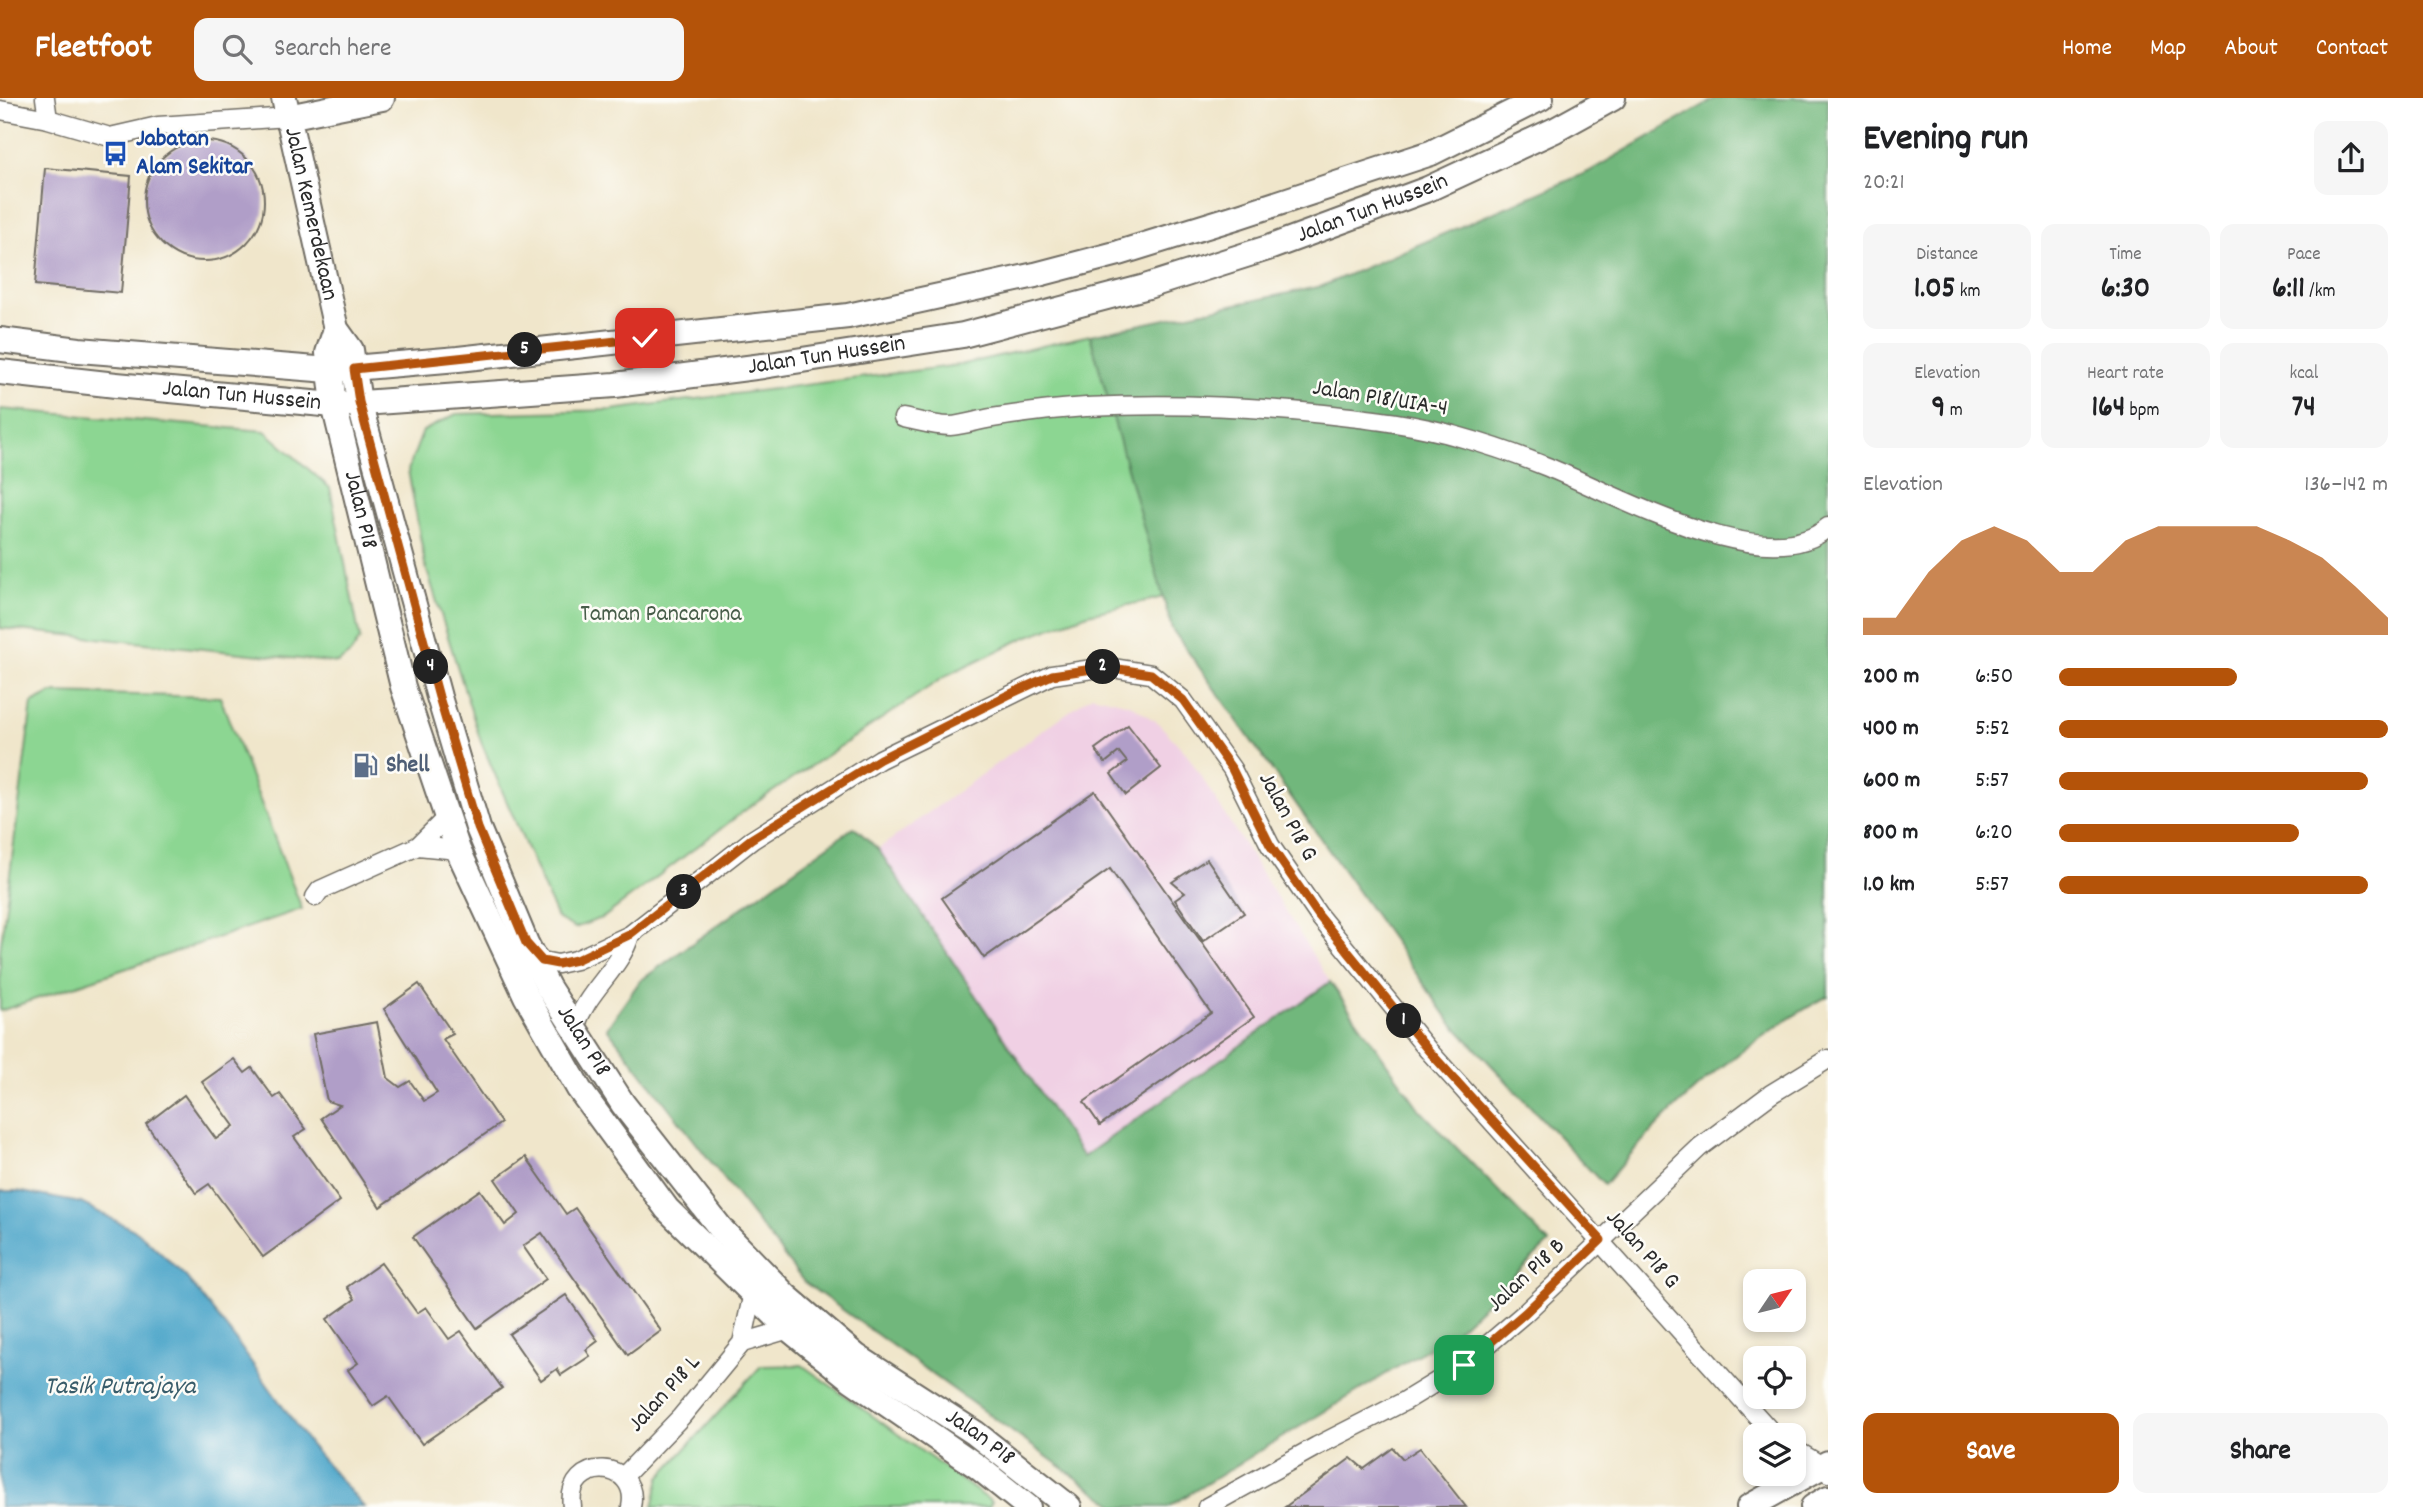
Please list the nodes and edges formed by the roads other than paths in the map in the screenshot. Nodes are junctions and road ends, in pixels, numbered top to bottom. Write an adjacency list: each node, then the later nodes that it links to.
1 (45, 98): 8 (street)
2 (382, 98): 6 (main road)
3 (1503, 98): 10 (main road)
4 (1541, 98): 9 (main road); 10 (main road, Jalan Tun Hussein)
5 (1613, 98): 9 (main road, Jalan Tun Hussein)
6 (286, 107): 8 (street); 11 (main road, Jalan Kemerdekaan)
7 (0, 110): 8 (street)
8 (48, 118)
9 (1555, 130): 16 (main road, Jalan Tun Hussein)
10 (1431, 153): 13 (main road, Jalan Tun Hussein)
11 (336, 329): 13 (main road, Jalan Kemerdekaan); 14 (main road, Jalan Kemerdekaan)
12 (0, 340): 14 (main road, Jalan Tun Hussein)
13 (354, 369): 14 (main road, Jalan Tun Hussein); 16 (main road, Jalan Kemerdekaan)
14 (329, 370): 17 (main road, Jalan Kemerdekaan)
15 (0, 372): 17 (main road, Jalan Tun Hussein)
16 (359, 402): 17 (main road, Jalan Tun Hussein); 25 (main road, Jalan P18)
17 (334, 405): 20 (main road, Jalan P18)
18 (903, 418): 19 (street, Jalan P18/UIA-4)
19 (1828, 527)
20 (447, 817): 21 (street); 22 (main road, Jalan P18)
21 (418, 846): 22 (street); 23 (street)
22 (458, 850): 29 (main road, Jalan P18)
23 (315, 897)
24 (629, 935): 25 (street, Jalan P18 G); 26 (street, Jalan P18 G); 28 (street, Jalan P18 G)
25 (526, 943): 26 (main road, Jalan P18)
26 (575, 1028): 44 (main road, Jalan P18)
27 (1828, 1059): 28 (street, Jalan P18 B)
28 (1601, 1240): 32 (street, Jalan P18 G); 39 (street, Jalan P18 B)
29 (753, 1293): 30 (main road, Jalan P18); 31 (street, Jalan P18 L)
30 (789, 1329): 31 (street); 43 (main road, Jalan P18)
31 (742, 1343): 36 (street, Jalan P18 L)
32 (1763, 1423)
33 (1806, 1456): 34 (street)
34 (1826, 1468): 35 (main road)
35 (1806, 1472)
36 (623, 1477): 41 (street); 42 (street)
37 (1779, 1486): 47 (main road)
38 (1805, 1486): 40 (street)
39 (1233, 1492): 45 (street, Jalan P18 B); 46 (street, Jalan P18 B)
40 (1819, 1504)
41 (572, 1507)
42 (631, 1507)
43 (1028, 1507)
44 (1069, 1507)
45 (1207, 1507)
46 (1217, 1507)
47 (1749, 1507)

